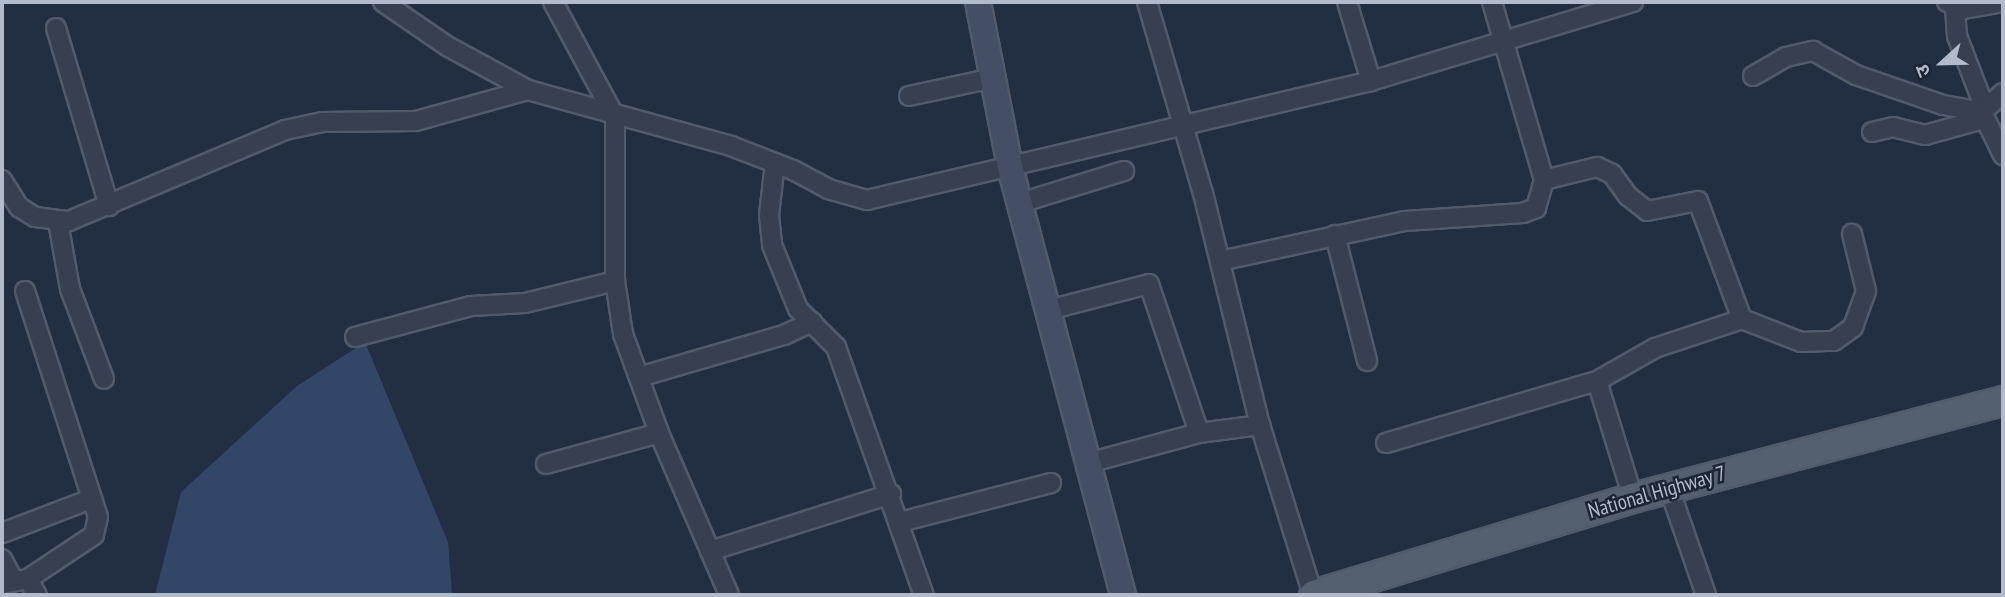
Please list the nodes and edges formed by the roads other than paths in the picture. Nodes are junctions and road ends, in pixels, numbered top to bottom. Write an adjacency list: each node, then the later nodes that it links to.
1 (383, 2): 15 (street)
2 (553, 2): 19 (street)
3 (978, 2): 13 (main road)
4 (1147, 2): 20 (street)
5 (1347, 2): 14 (street)
6 (1492, 2): 11 (street)
7 (1633, 2): 11 (street)
8 (2002, 2): 9 (street)
9 (1951, 5): 18 (street)
10 (56, 28): 29 (street)
11 (1504, 41): 14 (street); 27 (street)
12 (1753, 76): 18 (street)
13 (993, 78): 17 (street); 24 (main road)
14 (1371, 81): 20 (street)
15 (527, 90): 19 (street); 29 (street)
16 (2003, 93): 18 (street)
17 (909, 96)
18 (1983, 112): 21 (street); 22 (street)
19 (615, 117): 23 (street); 34 (street)
20 (1184, 124): 24 (street); 33 (street)
21 (1871, 132)
22 (2003, 154)
23 (775, 163): 24 (street); 38 (street)
24 (1010, 167): 28 (main road)
25 (1124, 171): 28 (street)
26 (2, 180): 30 (street)
27 (1544, 180): 32 (street); 37 (street)
28 (1020, 203): 36 (main road)
29 (109, 206): 30 (street)
30 (58, 222): 42 (street)
31 (1852, 234): 37 (street)
32 (1335, 235): 33 (street); 40 (street)
33 (1220, 261): 45 (street)
34 (615, 281): 39 (street); 41 (street)
35 (24, 291): 55 (street)
36 (1048, 310): 47 (street); 49 (main road)
37 (1742, 319): 43 (street)
38 (812, 322): 41 (street); 53 (street)
39 (355, 337)
40 (1367, 361)
41 (639, 377): 46 (street)
42 (104, 379)
43 (1597, 381): 48 (street); 54 (street)
44 (2003, 401): 52 (main road, National Highway 7)
45 (1260, 425): 47 (street); 64 (street)
46 (659, 433): 50 (street); 58 (street)
47 (1199, 433): 49 (street)
48 (1385, 443)
49 (1088, 463): 63 (main road)
50 (546, 464)
51 (1051, 482): 56 (street)
52 (1669, 488): 54 (main road, National Highway 7); 65 (street)
53 (891, 494): 56 (street); 58 (street)
54 (1633, 498): 64 (main road, National Highway 7)
55 (91, 499): 57 (street); 60 (street)
56 (900, 522): 62 (street)
57 (2, 533)
58 (710, 551): 61 (street)
59 (2, 559): 60 (street)
60 (20, 585)
61 (729, 595)
62 (924, 595)
63 (1123, 595)
64 (1313, 595)
65 (1706, 595)

